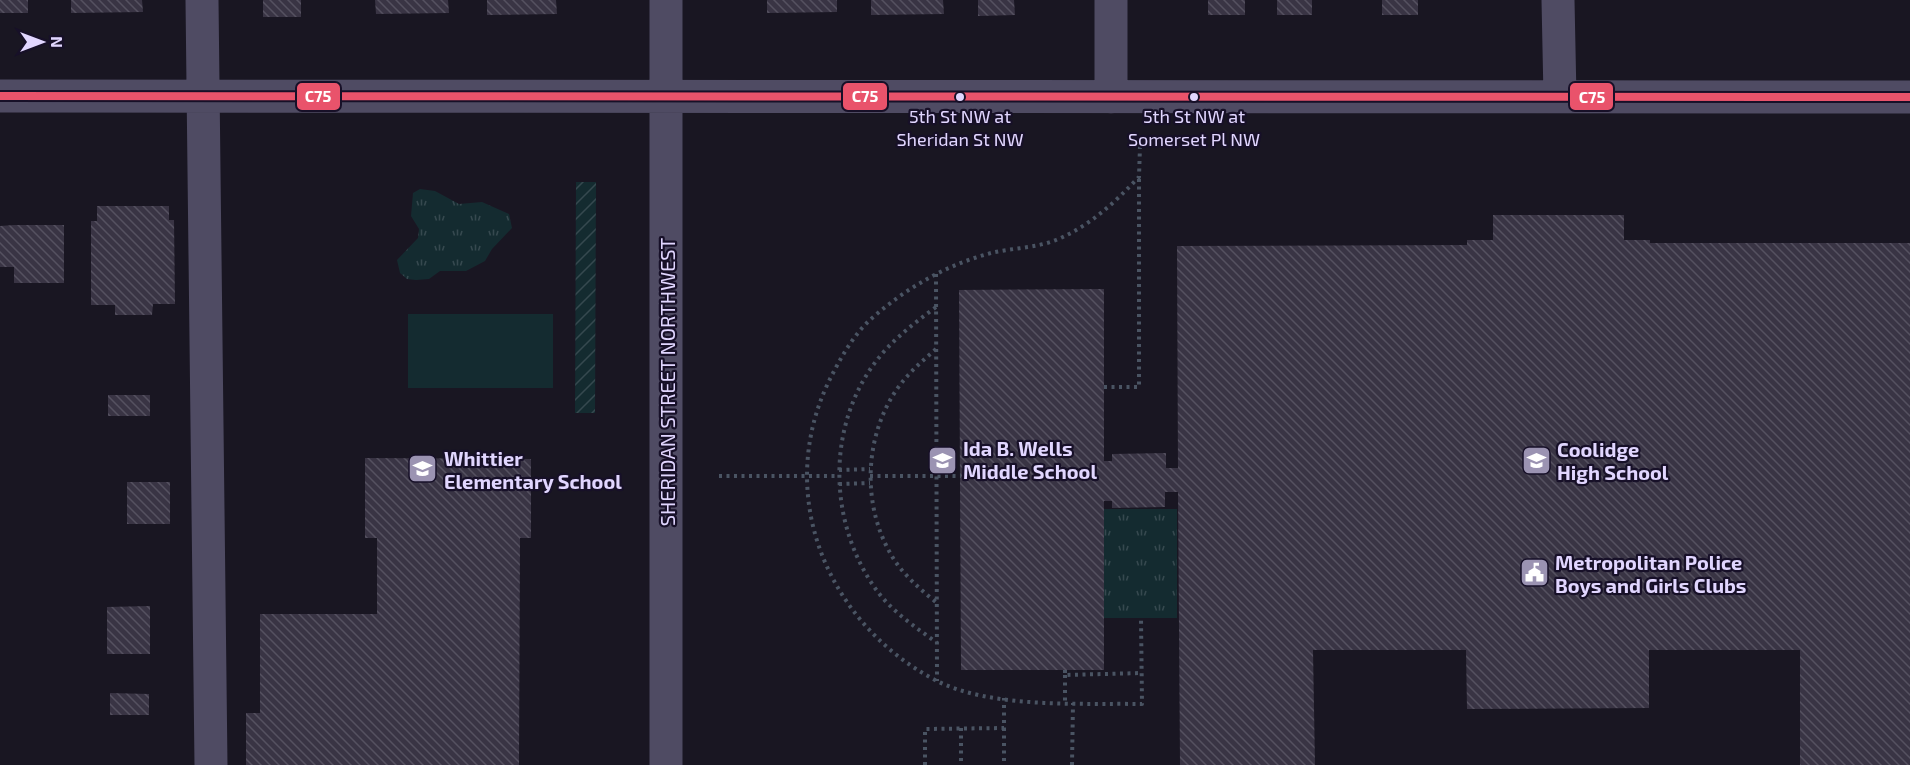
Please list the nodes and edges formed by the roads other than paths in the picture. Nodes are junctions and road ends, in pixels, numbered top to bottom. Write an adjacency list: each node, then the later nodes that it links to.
1 (202, 0): 6 (street)
2 (666, 0): 7 (street, SHERIDAN STREET NORTHWEST)
3 (1111, 0): 8 (street)
4 (1558, 0): 9 (street)
5 (0, 96): 6 (street)
6 (202, 96): 7 (street); 11 (street)
7 (667, 97): 8 (street); 12 (street, SHERIDAN STREET NORTHWEST)
8 (1111, 97): 9 (street)
9 (1560, 97): 10 (street)
10 (1910, 97)
11 (211, 765)
12 (666, 765)

